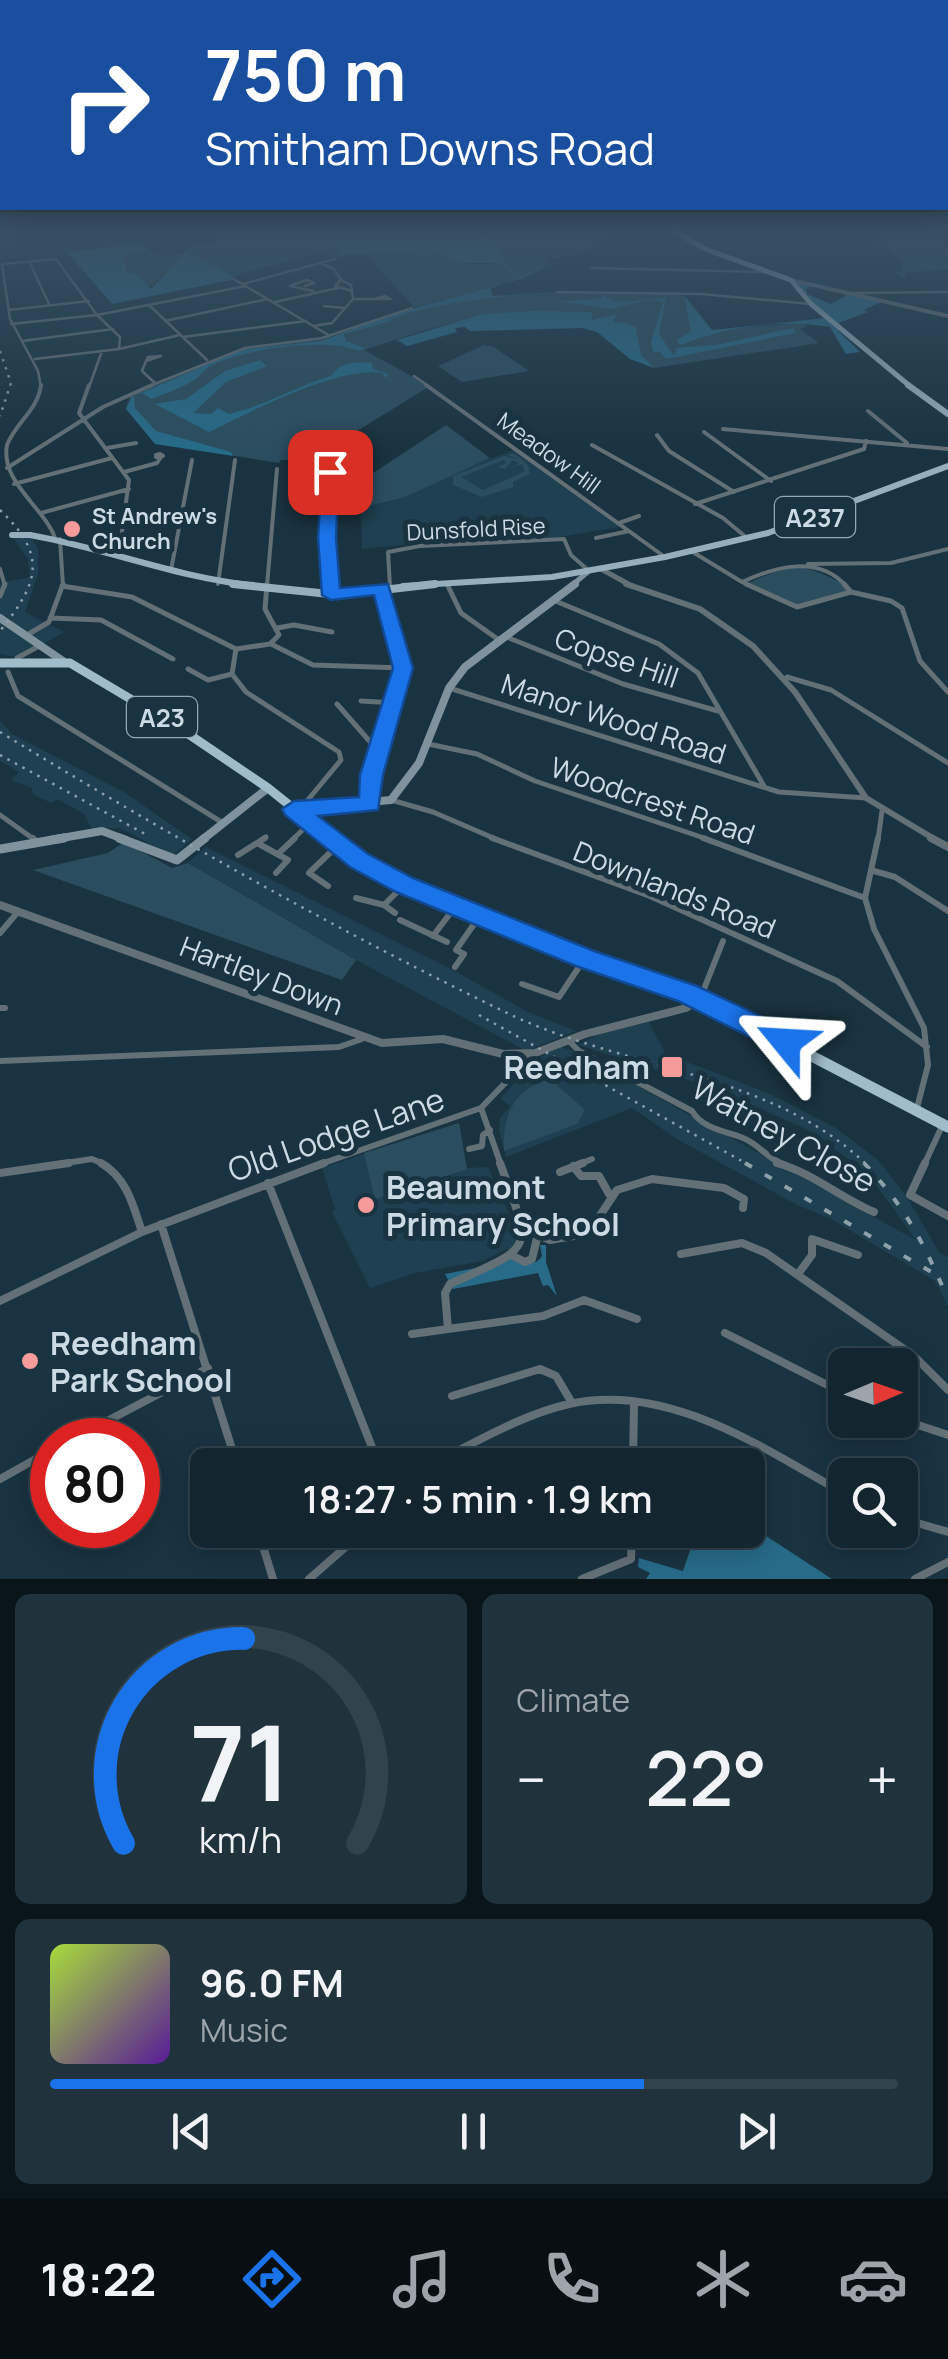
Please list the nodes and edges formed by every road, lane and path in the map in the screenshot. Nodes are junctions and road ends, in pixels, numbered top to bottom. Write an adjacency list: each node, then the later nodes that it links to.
1 (8, 305): 14 (street)
2 (60, 305): 10 (street)
3 (91, 305): 15 (street)
4 (149, 305): 15 (street); 17 (street)
5 (241, 305): 17 (street)
6 (279, 305): 18 (street)
7 (347, 305): 12 (street)
8 (811, 305): 35 (main road)
9 (899, 305): 16 (street)
10 (50, 306): 14 (street)
11 (324, 306): 12 (street)
12 (344, 308): 19 (street)
13 (412, 308): 23 (street)
14 (9, 310): 20 (street)
15 (98, 315): 20 (street); 22 (street)
16 (948, 316)
17 (165, 321): 24 (street)
18 (306, 322): 21 (street); 24 (street)
19 (332, 323): 21 (street); 23 (street)
20 (11, 324): 26 (street)
21 (313, 326): 25 (street)
22 (113, 329): 26 (street); 27 (street)
23 (344, 331): 25 (street)
24 (182, 336): 27 (street); 30 (street)
25 (330, 336): 30 (street)
26 (22, 342): 29 (street)
27 (119, 348): 28 (street)
28 (102, 351): 29 (street); 36 (street)
29 (34, 360): 51 (street)
30 (207, 360): 33 (street)
31 (142, 362): 33 (street)
32 (414, 376): 62 (street, Meadow Hill)
33 (155, 383): 36 (street)
34 (868, 412): 43 (street)
35 (948, 414)
36 (84, 418): 44 (street); 51 (street)
37 (723, 430): 40 (street)
38 (704, 432): 55 (street)
39 (657, 435): 58 (street)
40 (866, 441): 43 (street); 55 (street)
41 (136, 443): 44 (street)
42 (592, 444): 59 (street)
43 (909, 445): 45 (street)
44 (107, 448): 47 (street)
45 (948, 449)
46 (161, 457): 53 (street)
47 (113, 458): 53 (street); 56 (street)
48 (192, 460): 78 (street)
49 (235, 460): 81 (street)
50 (948, 466): 68 (main road, A237)
51 (7, 468): 56 (street)
52 (277, 469): 84 (street)
53 (124, 472): 57 (street)
54 (330, 472): 86 (street)
55 (771, 481): 58 (street)
56 (14, 484): 60 (street)
57 (129, 489): 60 (street); 72 (street)
58 (734, 492): 59 (street)
59 (695, 504): 68 (street)
60 (41, 513): 69 (street)
61 (639, 516): 62 (street)
62 (619, 523): 63 (street, Meadow Hill)
63 (629, 531): 67 (street); 73 (street, Meadow Hill)
64 (0, 534): 65 (main road, A237)
65 (12, 534): 66 (main road, A237, bridge)
66 (30, 535): 69 (main road, A237)
67 (596, 538)
68 (747, 538): 71 (main road, A237)
69 (57, 539): 72 (main road, A237); 82 (street)
70 (948, 549): 74 (street)
71 (692, 551): 73 (main road, A237); 79 (street)
72 (120, 554): 78 (main road, A237)
73 (665, 557): 75 (main road, A237)
74 (805, 564): 79 (street); 85 (street)
75 (601, 568): 77 (main road, A237); 104 (street)
76 (0, 570): 87 (street)
77 (589, 570): 80 (main road, A237); 83 (street, Dunsfold Rise); 88 (main road)
78 (169, 572): 81 (main road, A237)
79 (742, 582): 85 (street)
80 (447, 583): 83 (main road, A237); 94 (street, Copse Hill)
81 (218, 584): 84 (main road, A237)
82 (62, 586): 90 (street); 96 (street)
83 (386, 587): 86 (main road, A237); 100 (street)
84 (268, 589): 86 (main road, A237); 91 (street)
85 (852, 592): 106 (street)
86 (331, 595)
87 (0, 596)
88 (550, 599): 94 (main road); 110 (street)
89 (0, 618): 93 (main road)
90 (50, 618): 93 (street); 99 (street)
91 (277, 628): 92 (street); 95 (street)
92 (333, 632)
93 (26, 635): 97 (main road)
94 (502, 638): 105 (main road); 110 (street, Copse Hill)
95 (270, 644): 96 (street); 100 (street)
96 (236, 649): 103 (street)
97 (46, 654): 98 (street); 101 (highway, A23); 101 (highway, A23); 114 (highway, A23)
98 (17, 658)
99 (173, 659)
100 (403, 668): 108 (street)
101 (6, 670): 122 (street)
102 (188, 670): 103 (street)
103 (232, 674): 119 (street)
104 (787, 677): 113 (street); 116 (street)
105 (448, 688): 111 (main road); 115 (street, Manor Wood Road)
106 (948, 692)
107 (360, 701): 108 (street)
108 (395, 703): 112 (street)
109 (336, 704): 112 (street)
110 (718, 711): 115 (street)
111 (428, 744): 117 (main road); 137 (street, Woodcrest Road)
112 (380, 752): 118 (street)
113 (948, 763)
114 (268, 788): 119 (highway, A23); 122 (main road)
115 (766, 788): 116 (street, Manor Wood Road)
116 (866, 798): 120 (street)
117 (391, 800): 118 (main road); 156 (street, Downlands Road)
118 (370, 804): 119 (main road)
119 (298, 808): 123 (highway, A23)
120 (882, 812): 128 (street); 132 (street)
121 (0, 816): 125 (street)
122 (223, 822): 125 (main road)
123 (310, 822): 127 (highway, A23); 130 (street)
124 (266, 837): 126 (street)
125 (36, 841): 129 (main road)
126 (259, 844): 130 (street); 131 (street)
127 (338, 845): 134 (highway, A23); 135 (street)
128 (948, 847)
129 (0, 849)
130 (279, 852): 133 (street)
131 (238, 855)
132 (874, 871): 137 (street); 142 (street)
133 (276, 873)
134 (405, 885): 138 (street); 140 (highway, A23)
135 (328, 886)
136 (356, 898): 138 (street)
137 (866, 898): 156 (street)
138 (384, 904): 145 (street)
139 (0, 905): 141 (street, Hartley Down)
140 (455, 907): 143 (highway, A23); 145 (street)
141 (19, 911): 144 (street); 154 (street, Hartley Down)
142 (948, 911)
143 (479, 917): 148 (highway, A23); 149 (street)
144 (0, 933)
145 (433, 936): 147 (street)
146 (723, 941): 152 (street)
147 (447, 942)
148 (585, 958): 150 (street); 151 (highway, A23)
149 (454, 967)
150 (522, 984)
151 (678, 990): 152 (highway, A23); 153 (highway)
152 (700, 996): 153 (street, Old Lodge Lane); 162 (highway, A23)
153 (679, 1008): 155 (street, Old Lodge Lane)
154 (362, 1038): 158 (street, Hartley Down); 159 (street)
155 (568, 1040): 157 (street, Old Lodge Lane); 173 (street, Watney Close)
156 (928, 1048): 162 (street)
157 (535, 1053): 158 (street, Hartley Down); 160 (street, Old Lodge Lane)
158 (512, 1055): 160 (street)
159 (0, 1061)
160 (520, 1064): 161 (street, Old Lodge Lane)
161 (481, 1108): 164 (street); 170 (street, Old Lodge Lane)
162 (916, 1111): 163 (highway, A23)
163 (945, 1126): 174 (street)
164 (490, 1130): 165 (street); 176 (street)
165 (469, 1149)
166 (592, 1159): 167 (street)
167 (572, 1166): 169 (street); 171 (street)
168 (0, 1172): 177 (street)
169 (560, 1172)
170 (268, 1182): 175 (street, Old Lodge Lane); 198 (street)
171 (610, 1194): 172 (street); 178 (street)
172 (743, 1208)
173 (874, 1212)
174 (948, 1216)
175 (162, 1224): 177 (street, Old Lodge Lane); 188 (street)
176 (524, 1229): 178 (street); 181 (street)
177 (142, 1232): 183 (street, Old Lodge Lane)
178 (537, 1238): 181 (street)
179 (681, 1254): 182 (street)
180 (858, 1255): 182 (street)
181 (513, 1256): 185 (street)
182 (798, 1274): 190 (street)
183 (0, 1301)
184 (637, 1319): 185 (street)
185 (448, 1329): 187 (street)
186 (726, 1333): 189 (street)
187 (412, 1334)
188 (208, 1368): 194 (street); 197 (street)
189 (828, 1385)
190 (948, 1390)
191 (452, 1396): 192 (street)
192 (572, 1403): 193 (street); 199 (street)
193 (634, 1404): 200 (street); 203 (street)
194 (113, 1418)
195 (918, 1425): 196 (street)
196 (948, 1435)
197 (233, 1448)
198 (371, 1448)
199 (465, 1448)
200 (633, 1448)
201 (30, 1462): 202 (street)
202 (0, 1478)
203 (828, 1484)
204 (918, 1523): 205 (street)
205 (948, 1532)
206 (263, 1548): 210 (street)
207 (344, 1548): 211 (street)
208 (631, 1548): 212 (street)
209 (948, 1562): 213 (street)
210 (272, 1579)
211 (309, 1579)
212 (582, 1579)
213 (915, 1579)

